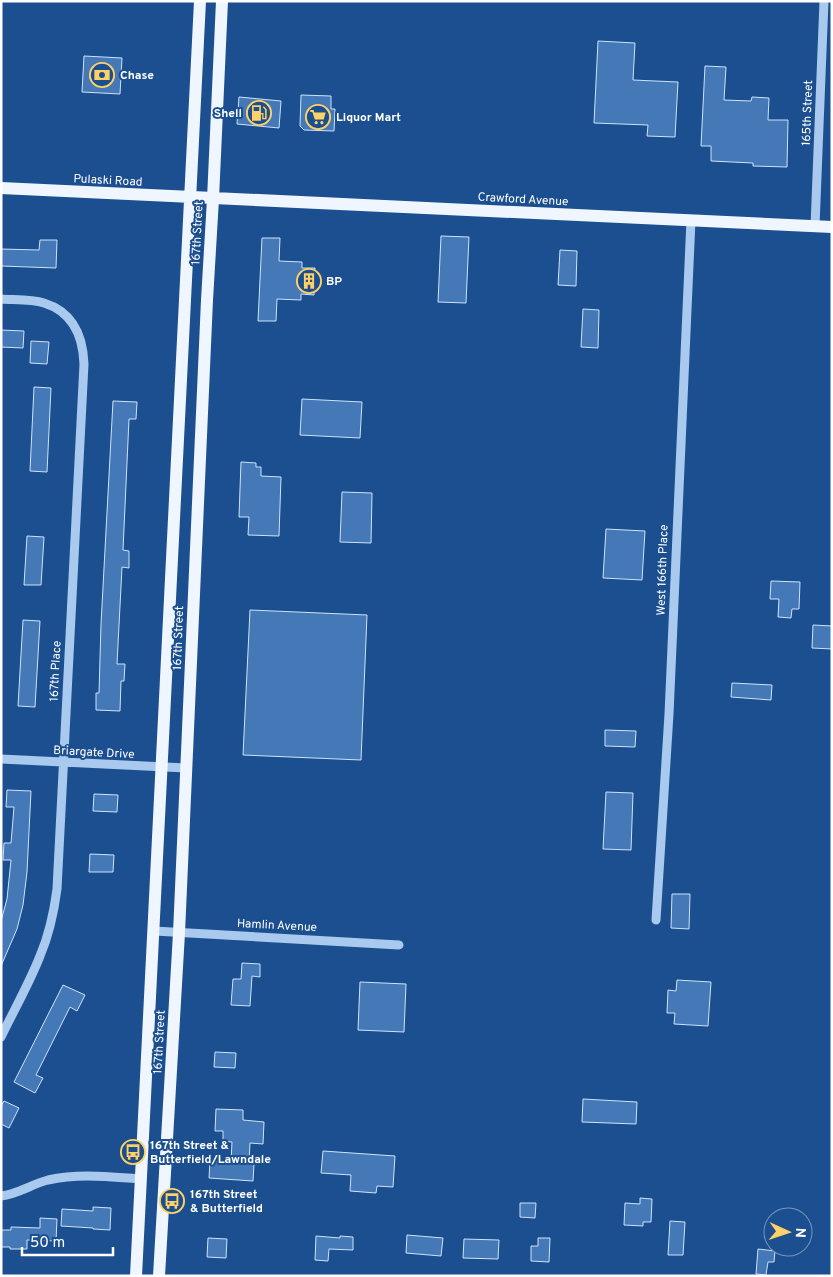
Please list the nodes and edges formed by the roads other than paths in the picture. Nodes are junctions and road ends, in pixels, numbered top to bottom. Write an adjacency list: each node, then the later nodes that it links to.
1 (200, 1): 5 (main road, 167th Street)
2 (222, 1): 6 (main road, 167th Street)
3 (824, 1): 8 (street, 165th Street)
4 (1, 188): 5 (main road, Pulaski Road)
5 (190, 198): 6 (main road, Pulaski Road); 13 (main road, 167th Street)
6 (213, 199): 7 (main road, Crawford Avenue); 14 (main road, 167th Street)
7 (691, 220): 8 (main road, Crawford Avenue); 15 (street, West 166th Place)
8 (815, 226): 9 (main road, Crawford Avenue)
9 (832, 227)
10 (1, 300): 12 (street, 167th Place)
11 (1, 759): 12 (street, Briargate Drive)
12 (63, 762): 13 (street, Briargate Drive); 19 (street, 167th Place)
13 (162, 767): 14 (street, Briargate Drive); 16 (main road, 167th Street)
14 (186, 768): 17 (main road, 167th Street)
15 (656, 920)
16 (154, 931): 17 (street, Hamlin Avenue); 20 (main road, 167th Street)
17 (179, 933): 18 (street, Hamlin Avenue); 23 (main road, 167th Street)
18 (399, 945)
19 (1, 1036)
20 (141, 1179): 21 (street); 22 (main road, 167th Street)
21 (1, 1196)
22 (136, 1276)
23 (159, 1276)

